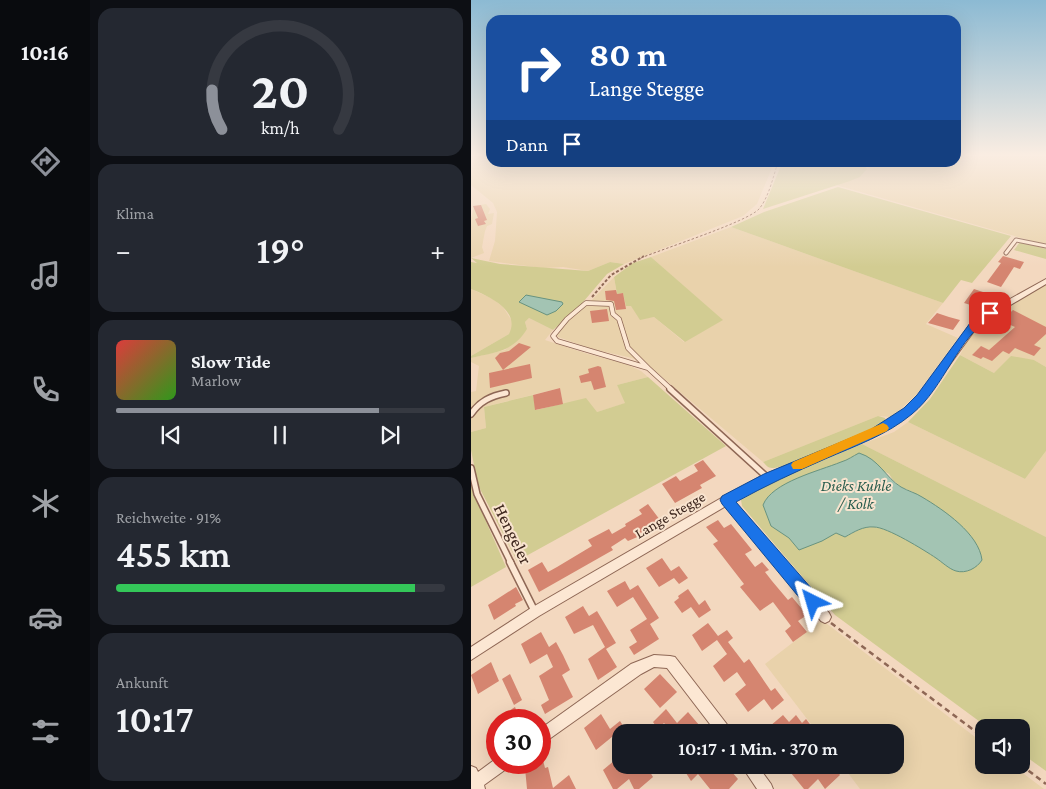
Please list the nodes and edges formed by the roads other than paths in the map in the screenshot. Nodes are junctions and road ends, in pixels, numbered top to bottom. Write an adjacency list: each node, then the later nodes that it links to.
1 (1046, 246): 2 (lane)
2 (1006, 253)
3 (1046, 281): 8 (street, Lange Stegge)
4 (648, 368): 4 (lane); 8 (lane)
5 (506, 393): 6 (lane)
6 (471, 414)
7 (471, 468): 10 (lane, Hengeler)
8 (768, 478): 9 (street, Lange Stegge)
9 (727, 500): 10 (street, Lange Stegge); 11 (street)
10 (535, 612): 12 (street, Lange Stegge)
11 (825, 617)
12 (471, 654)
13 (718, 724): 14 (street)
14 (551, 729)
15 (487, 774): 17 (street)
16 (755, 774): 18 (street)
17 (475, 782)
18 (766, 789)

